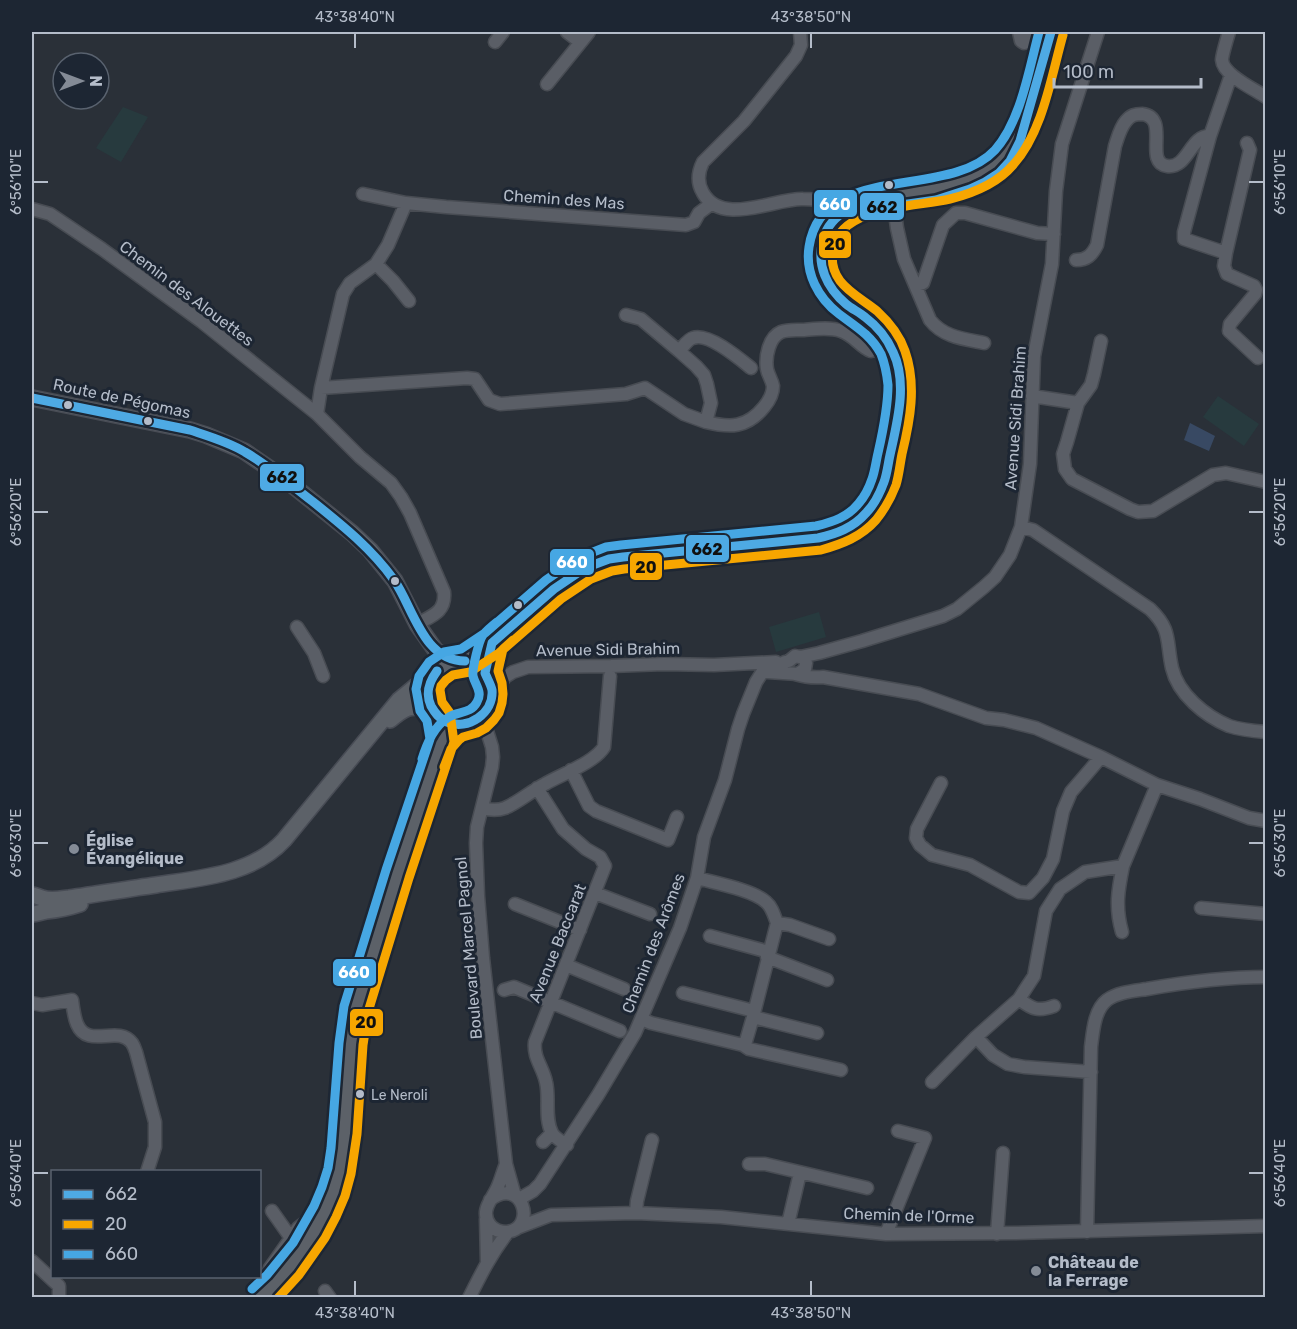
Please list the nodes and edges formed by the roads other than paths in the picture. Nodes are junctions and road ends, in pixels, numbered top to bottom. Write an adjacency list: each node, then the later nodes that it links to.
1 (503, 32): 10 (street)
2 (567, 32): 11 (street)
3 (589, 32): 11 (street)
4 (800, 32): 23 (street)
5 (1018, 32): 6 (street)
6 (1030, 32)
7 (1051, 32): 17 (main road)
8 (1098, 32): 27 (street, Avenue Sidi Brahim)
9 (1228, 32): 12 (street)
10 (495, 42)
11 (580, 42): 14 (street)
12 (1231, 75): 15 (street); 18 (street)
13 (1266, 81): 15 (street)
14 (548, 84)
15 (1253, 88): 16 (street)
16 (1266, 97)
17 (1027, 119): 20 (main road); 24 (main road)
18 (1210, 136): 28 (street); 29 (street)
19 (1247, 143): 28 (street)
20 (946, 188): 24 (main road); 26 (main road)
21 (363, 194): 22 (street, Chemin des Mas)
22 (406, 203): 23 (street, Chemin des Mas); 30 (street)
23 (711, 204): 26 (street)
24 (894, 206): 26 (main road); 31 (street)
25 (32, 209): 46 (street, Chemin des Alouettes)
26 (847, 210): 33 (main road)
27 (1054, 234): 31 (street); 43 (street, Avenue Sidi Brahim)
28 (1226, 253): 40 (street)
29 (1076, 260)
30 (376, 264): 32 (street); 42 (street)
31 (916, 285): 36 (street)
32 (409, 301)
33 (860, 313): 37 (street); 39 (main road)
34 (626, 315): 38 (street)
35 (1101, 341): 45 (street)
36 (984, 343)
37 (878, 348): 39 (street); 47 (street)
38 (679, 351): 41 (street); 47 (street)
39 (895, 357): 52 (main road)
40 (1258, 358)
41 (751, 368)
42 (321, 388): 46 (street); 47 (street)
43 (1032, 396): 45 (street); 49 (street, Avenue Sidi Brahim)
44 (32, 398): 50 (main road, Route de Pégomas)
45 (1078, 403): 48 (street)
46 (317, 414): 50 (street)
47 (706, 422)
48 (1266, 482)
49 (1021, 527): 56 (street, Avenue Sidi Brahim); 68 (street)
50 (417, 624): 53 (main road, Route de Pégomas)
51 (297, 627): 59 (street)
52 (492, 643): 54 (main road); 58 (main road)
53 (436, 651): 54 (main road); 60 (main road)
54 (461, 661): 58 (main road); 60 (main road)
55 (714, 665): 56 (street, Avenue Sidi Brahim); 57 (street, Avenue Sidi Brahim); 62 (street, Avenue Sidi Brahim)
56 (796, 665): 57 (street, Avenue Sidi Brahim); 71 (street)
57 (763, 671): 80 (street, Chemin des Arômes)
58 (486, 675): 62 (street, Avenue Sidi Brahim); 63 (main road)
59 (323, 676)
60 (434, 676): 64 (main road); 69 (main road)
61 (610, 676): 72 (street)
62 (505, 677): 63 (street)
63 (492, 695): 65 (main road)
64 (434, 711): 66 (main road); 69 (main road); 70 (main road)
65 (484, 713): 66 (main road); 67 (street, Boulevard Marcel Pagnol)
66 (464, 724): 67 (street); 70 (main road)
67 (487, 731): 76 (street, Boulevard Marcel Pagnol)
68 (1266, 732)
69 (367, 739): 82 (main road)
70 (442, 740): 125 (main road)
71 (1101, 757): 73 (street); 74 (street)
72 (572, 770): 75 (street); 77 (street)
73 (941, 783)
74 (1157, 785): 78 (street); 79 (street)
75 (537, 788): 76 (street); 81 (street, Avenue Baccarat)
76 (482, 808): 116 (street, Boulevard Marcel Pagnol)
77 (677, 818)
78 (1266, 821)
79 (1123, 866): 89 (street); 99 (street)
80 (697, 878): 87 (street); 104 (street, Chemin des Arômes)
81 (595, 893): 85 (street); 88 (street, Avenue Baccarat)
82 (35, 901)
83 (515, 904): 88 (street)
84 (1201, 908): 86 (street)
85 (650, 914)
86 (1266, 914)
87 (777, 922): 91 (street); 92 (street)
88 (580, 930): 93 (street, Avenue Baccarat)
89 (1122, 932)
90 (710, 936): 92 (street)
91 (829, 939)
92 (768, 954): 95 (street); 103 (street)
93 (566, 965): 96 (street); 101 (street, Avenue Baccarat)
94 (1266, 977): 110 (street)
95 (827, 980)
96 (624, 989)
97 (504, 990): 101 (street)
98 (683, 993): 103 (street)
99 (1018, 999): 102 (street); 107 (street)
100 (32, 1003): 118 (street)
101 (551, 1003): 105 (street); 114 (street, Avenue Baccarat)
102 (1054, 1006)
103 (753, 1014): 106 (street); 108 (street)
104 (641, 1019): 108 (street); 114 (street, Chemin des Arômes)
105 (620, 1030)
106 (818, 1033)
107 (976, 1037): 110 (street); 111 (street)
108 (742, 1045): 109 (street)
109 (841, 1070)
110 (1091, 1072): 131 (street)
111 (932, 1082)
112 (898, 1131): 132 (street)
113 (652, 1140): 124 (street)
114 (567, 1145): 122 (street, Chemin des Arômes)
115 (1003, 1153): 133 (street)
116 (506, 1164): 121 (street, Boulevard Marcel Pagnol); 122 (street, Boulevard Marcel Pagnol)
117 (749, 1164): 119 (street)
118 (148, 1170)
119 (800, 1173): 120 (street); 128 (street)
120 (867, 1188)
121 (490, 1200): 122 (street); 127 (street)
122 (519, 1200): 126 (street, Chemin de l'Orme); 130 (street)
123 (272, 1211): 134 (street)
124 (636, 1213): 126 (street, Chemin de l'Orme); 128 (street, Chemin de l'Orme)
125 (323, 1214): 134 (street); 138 (main road)
126 (551, 1215): 130 (street, Chemin de l'Orme)
127 (486, 1217): 130 (street); 135 (street)
128 (788, 1224): 132 (street, Chemin de l'Orme)
129 (1266, 1226): 131 (street, Chemin de l'Orme)
130 (512, 1230): 135 (street)
131 (1087, 1232): 133 (street, Chemin de l'Orme)
132 (886, 1234): 133 (street, Chemin de l'Orme)
133 (997, 1234)
134 (291, 1238): 138 (street)
135 (487, 1261): 139 (street)
136 (32, 1262): 137 (street)
137 (60, 1287)
138 (261, 1297)
139 (469, 1298)

